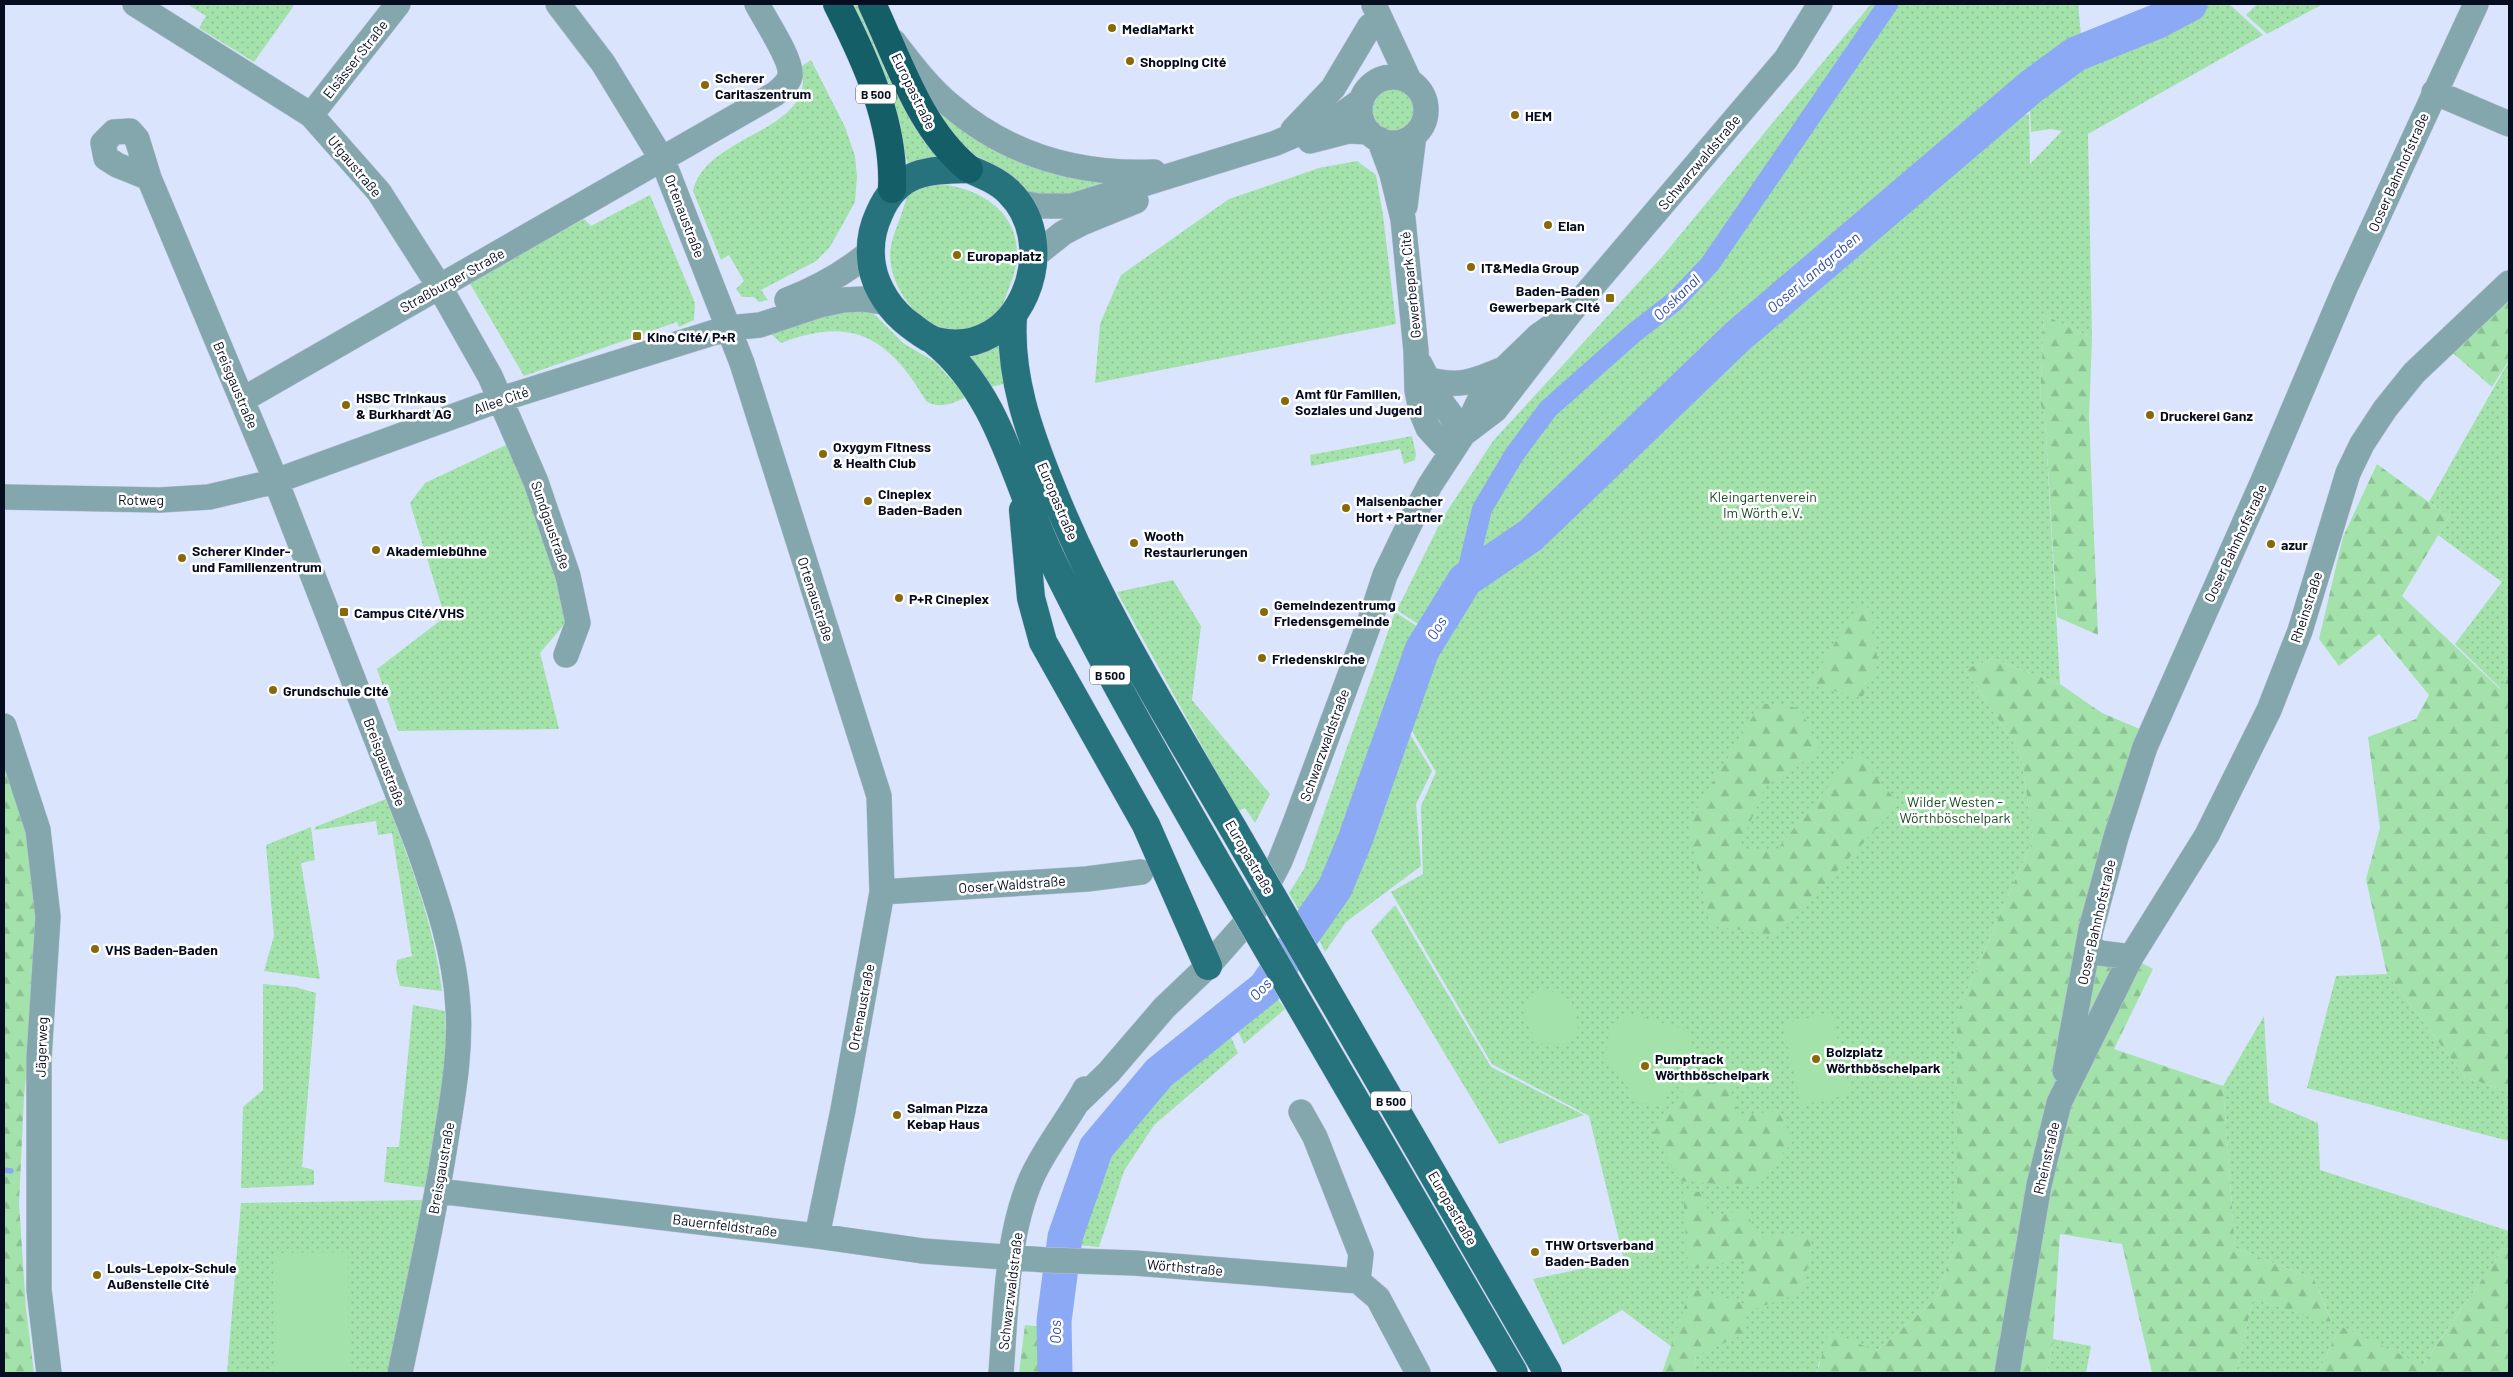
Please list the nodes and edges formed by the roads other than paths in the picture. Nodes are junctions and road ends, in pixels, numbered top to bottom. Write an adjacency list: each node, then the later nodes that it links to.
1 (135, 4): 14 (street, Ufgaustraße)
2 (398, 4): 14 (street, Elsässer Straße)
3 (558, 4): 19 (street, Ortenaustraße)
4 (756, 4): 19 (street, Straßburger Straße)
5 (837, 4): 23 (highway, B 500)
6 (872, 4): 10 (highway, Europastraße / B 500)
7 (2476, 4): 13 (street, Ooser Bahnhofstraße)
8 (1820, 6): 31 (street, Schwarzwaldstraße)
9 (1373, 12): 11 (street, Gewerbepark Cité); 12 (street, Gewerbepark Cité); 18 (street)
10 (884, 30): 20 (highway, Europastraße / B 500); 21 (street)
11 (1409, 80): 12 (street); 16 (street, Gewerbepark Cité)
12 (1368, 92): 17 (street, Gewerbepark Cité); 18 (street)
13 (2434, 92): 15 (street); 48 (street, Ooser Bahnhofstraße)
14 (311, 115): 29 (street, Ufgaustraße)
15 (2509, 124)
16 (1414, 135): 17 (street); 25 (street, Gewerbepark Cité)
17 (1374, 136): 25 (street, Gewerbepark Cité); 27 (street)
18 (1276, 143): 21 (street)
19 (663, 161): 29 (street, Straßburger Straße); 33 (street, Ortenaustraße)
20 (969, 170): 23 (main road, B 500); 24 (main road, B 500)
21 (1187, 170): 24 (street)
22 (149, 178): 39 (street, Breisgaustraße)
23 (892, 189): 26 (main road, B 500)
24 (1017, 202): 27 (main road, B 500)
25 (1403, 219): 35 (street, Gewerbepark Cité)
26 (870, 252): 30 (main road, B 500); 33 (street, Allee Cité)
27 (1033, 257): 32 (main road, B 500)
28 (2509, 283): 49 (street, Rheinstraße)
29 (439, 286): 38 (street, Ufgaustraße); 39 (street, Straßburger Straße)
30 (888, 303): 33 (street, Allee Cité); 34 (main road, B 500)
31 (1569, 314): 36 (street, Schwarzwaldstraße); 40 (street, Schwarzwaldstraße)
32 (1013, 318): 34 (main road, B 500); 62 (main road, Europastraße / B 500, bridge)
33 (728, 328): 38 (street, Allee Cité); 47 (street, Ortenaustraße)
34 (934, 341): 42 (main road, Europastraße / B 500)
35 (1416, 351): 37 (street, Gewerbepark Cité); 40 (street, Gewerbepark Cité)
36 (1505, 368): 37 (street); 40 (street, Schwarzwaldstraße)
37 (1427, 379): 40 (street, Gewerbepark Cité)
38 (501, 399): 41 (street, Allee Cité); 44 (street, Sundgaustraße)
39 (242, 400): 41 (street, Breisgaustraße)
40 (1458, 443): 50 (street, Schwarzwaldstraße)
41 (276, 481): 43 (street, Rotweg); 53 (street, Breisgaustraße)
42 (1021, 484): 50 (main road); 61 (main road, Europastraße / B 500, bridge)
43 (4, 497)
44 (566, 655)
45 (4, 726): 57 (street, Jägerweg)
46 (1141, 872): 47 (street, Ooser Waldstraße)
47 (882, 892): 54 (street, Ortenaustraße)
48 (2088, 946): 49 (street); 51 (street, Ooser Bahnhofstraße)
49 (2131, 956): 51 (street, Rheinstraße)
50 (1208, 966): 55 (street, Schwarzwaldstraße)
51 (2059, 1103): 63 (street, Rheinstraße)
52 (1301, 1112): 56 (street)
53 (438, 1192): 54 (street, Bauernfeldstraße); 58 (street, Breisgaustraße)
54 (816, 1236): 55 (street, Bauernfeldstraße)
55 (1012, 1258): 56 (street, Wörthstraße); 59 (street, Schwarzwaldstraße)
56 (1358, 1281): 60 (street)
57 (49, 1373)
58 (400, 1373)
59 (1001, 1373)
60 (1418, 1373)
61 (1514, 1373)
62 (1548, 1373)
63 (2007, 1373)

